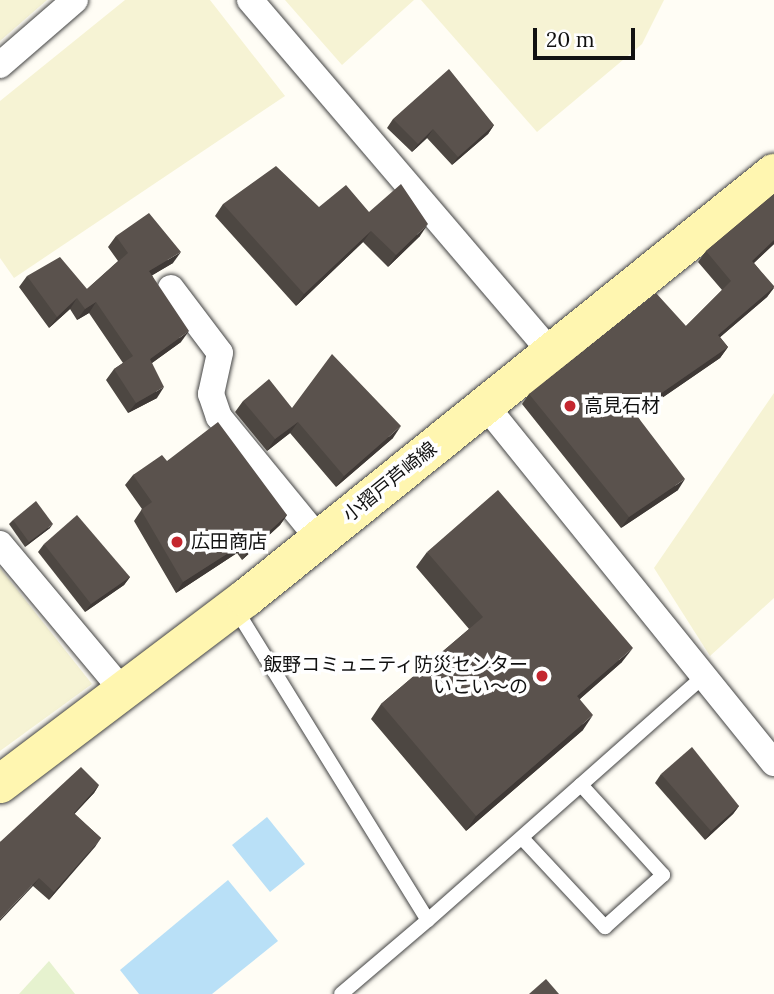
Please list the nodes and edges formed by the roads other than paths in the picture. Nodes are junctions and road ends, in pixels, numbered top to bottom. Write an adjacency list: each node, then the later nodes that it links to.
1 (75, 0): 3 (street)
2 (250, 0): 6 (street)
3 (0, 65)
4 (774, 173): 6 (main road, 小摺戸芦崎線)
5 (171, 288): 8 (street)
6 (549, 350): 7 (main road, 小摺戸芦崎線)
7 (485, 405): 8 (main road, 小摺戸芦崎線); 11 (street)
8 (319, 539): 10 (main road, 小摺戸芦崎線)
9 (0, 544): 12 (street)
10 (234, 607): 12 (main road, 小摺戸芦崎線); 17 (lane)
11 (704, 676): 13 (street); 15 (lane)
12 (122, 690): 14 (main road, 小摺戸芦崎線)
13 (774, 763)
14 (0, 784)
15 (581, 785): 16 (lane); 16 (lane)
16 (522, 838): 17 (lane)
17 (428, 920): 18 (lane)
18 (341, 994)

